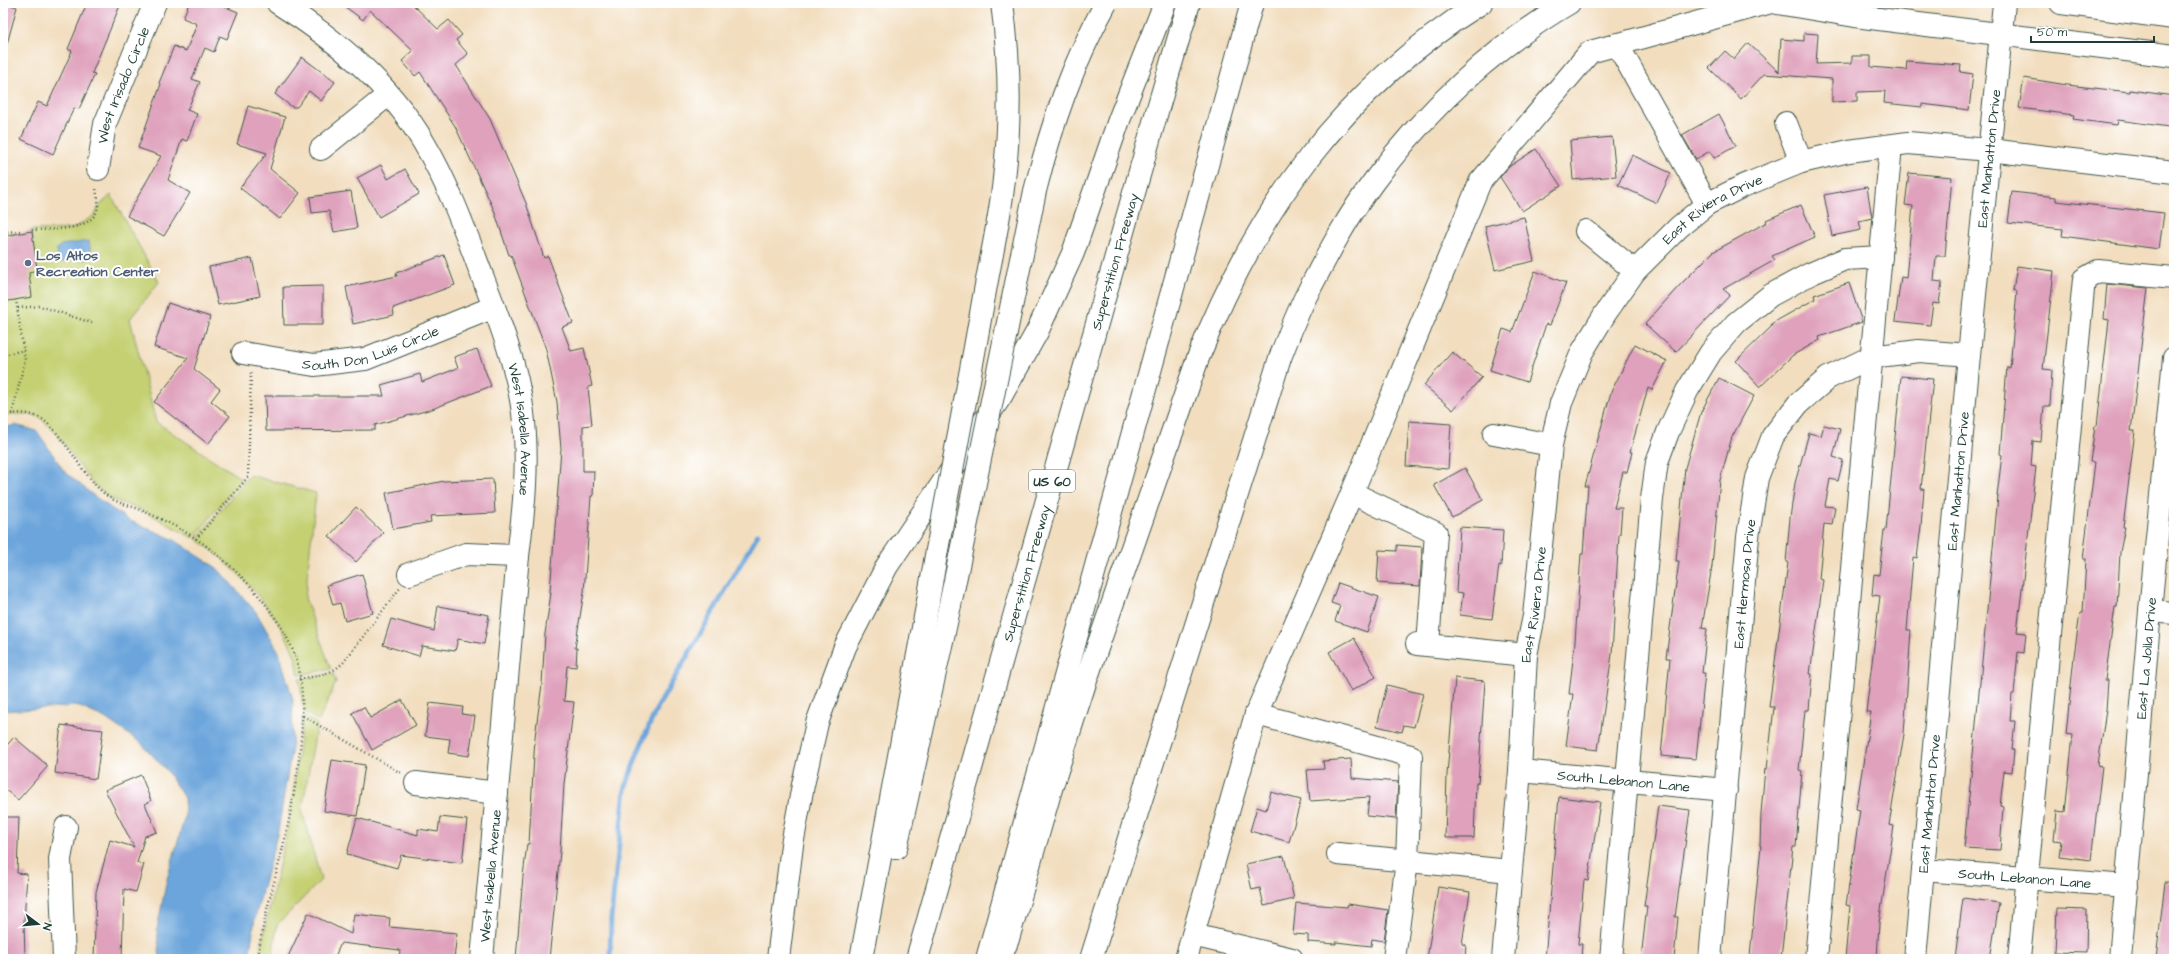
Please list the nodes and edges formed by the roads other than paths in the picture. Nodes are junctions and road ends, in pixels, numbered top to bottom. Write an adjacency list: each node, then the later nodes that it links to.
1 (155, 3): 26 (main road, West Irisado Circle)
2 (278, 3): 14 (main road, West Isabella Avenue)
3 (1002, 3): 62 (main road, bridge)
4 (1106, 3): 63 (main road, bridge)
5 (1165, 3): 61 (main road)
6 (1189, 3): 64 (main road, Superstition Freeway / US 60)
7 (1252, 3): 65 (main road)
8 (1480, 3): 66 (main road)
9 (1570, 3): 67 (main road)
10 (1768, 3): 17 (main road)
11 (1777, 3): 16 (main road)
12 (2004, 3): 16 (main road, East Manhatton Drive)
13 (2061, 3): 15 (main road)
14 (300, 9): 19 (main road, West Isabella Avenue)
15 (2174, 18)
16 (2000, 35): 18 (main road); 23 (main road, East Manhatton Drive)
17 (1617, 44): 27 (main road); 39 (main road)
18 (2174, 56)
19 (388, 95): 22 (main road); 32 (main road, West Isabella Avenue)
20 (1786, 123): 24 (main road)
21 (1891, 146): 23 (main road, East Riviera Drive); 24 (main road, East Riviera Drive); 29 (main road)
22 (321, 149)
23 (1989, 150): 25 (main road, East Riviera Drive); 34 (main road, East Manhatton Drive)
24 (1801, 162): 27 (main road, East Riviera Drive)
25 (2174, 172)
26 (96, 174)
27 (1707, 204): 30 (main road, East Riviera Drive)
28 (1586, 231): 30 (main road)
29 (1881, 257): 35 (main road); 47 (main road)
30 (1635, 271): 38 (main road, East Riviera Drive)
31 (2174, 278): 56 (main road)
32 (494, 306): 33 (main road, South Don Luis Circle); 40 (main road, West Isabella Avenue)
33 (247, 354)
34 (1969, 355): 35 (main road, East Hermosa Drive); 54 (main road, East Manhatton Drive)
35 (1871, 357): 49 (main road, East Hermosa Drive); 74 (main road)
36 (2174, 358): 42 (main road, East La Jolla Drive)
37 (1494, 434): 38 (main road)
38 (1551, 445): 44 (main road, East Riviera Drive)
39 (1352, 493): 44 (main road); 45 (main road)
40 (518, 556): 41 (main road); 50 (main road, West Isabella Avenue)
41 (409, 574)
42 (2150, 611): 43 (main road); 57 (main road, East La Jolla Drive)
43 (2174, 613)
44 (1526, 654): 46 (main road, East Riviera Drive)
45 (1256, 714): 53 (main road); 58 (main road)
46 (1520, 772): 47 (main road, South Lebanon Lane); 55 (main road, East Riviera Drive)
47 (1628, 781): 49 (main road, South Lebanon Lane); 72 (main road)
48 (416, 783): 50 (main road, West Isabella Avenue)
49 (1726, 790): 73 (main road, East Hermosa Drive)
50 (497, 793): 60 (main road, West Isabella Avenue)
51 (66, 827): 59 (main road)
52 (1338, 854): 53 (main road)
53 (1407, 861): 55 (main road); 70 (main road)
54 (1923, 870): 56 (main road, South Lebanon Lane); 75 (main road, East Manhatton Drive)
55 (1510, 871): 71 (main road, East Riviera Drive)
56 (2028, 879): 57 (main road, South Lebanon Lane); 76 (main road)
57 (2127, 886): 77 (main road, East La Jolla Drive)
58 (1193, 935): 68 (main road); 69 (main road)
59 (64, 959)
60 (482, 959)
61 (778, 959)
62 (861, 959)
63 (870, 959)
64 (916, 959)
65 (986, 959)
66 (1000, 959)
67 (1091, 959)
68 (1186, 959)
69 (1292, 959)
70 (1394, 959)
71 (1503, 959)
72 (1611, 959)
73 (1710, 959)
74 (1816, 959)
75 (1915, 959)
76 (2019, 959)
77 (2120, 959)

